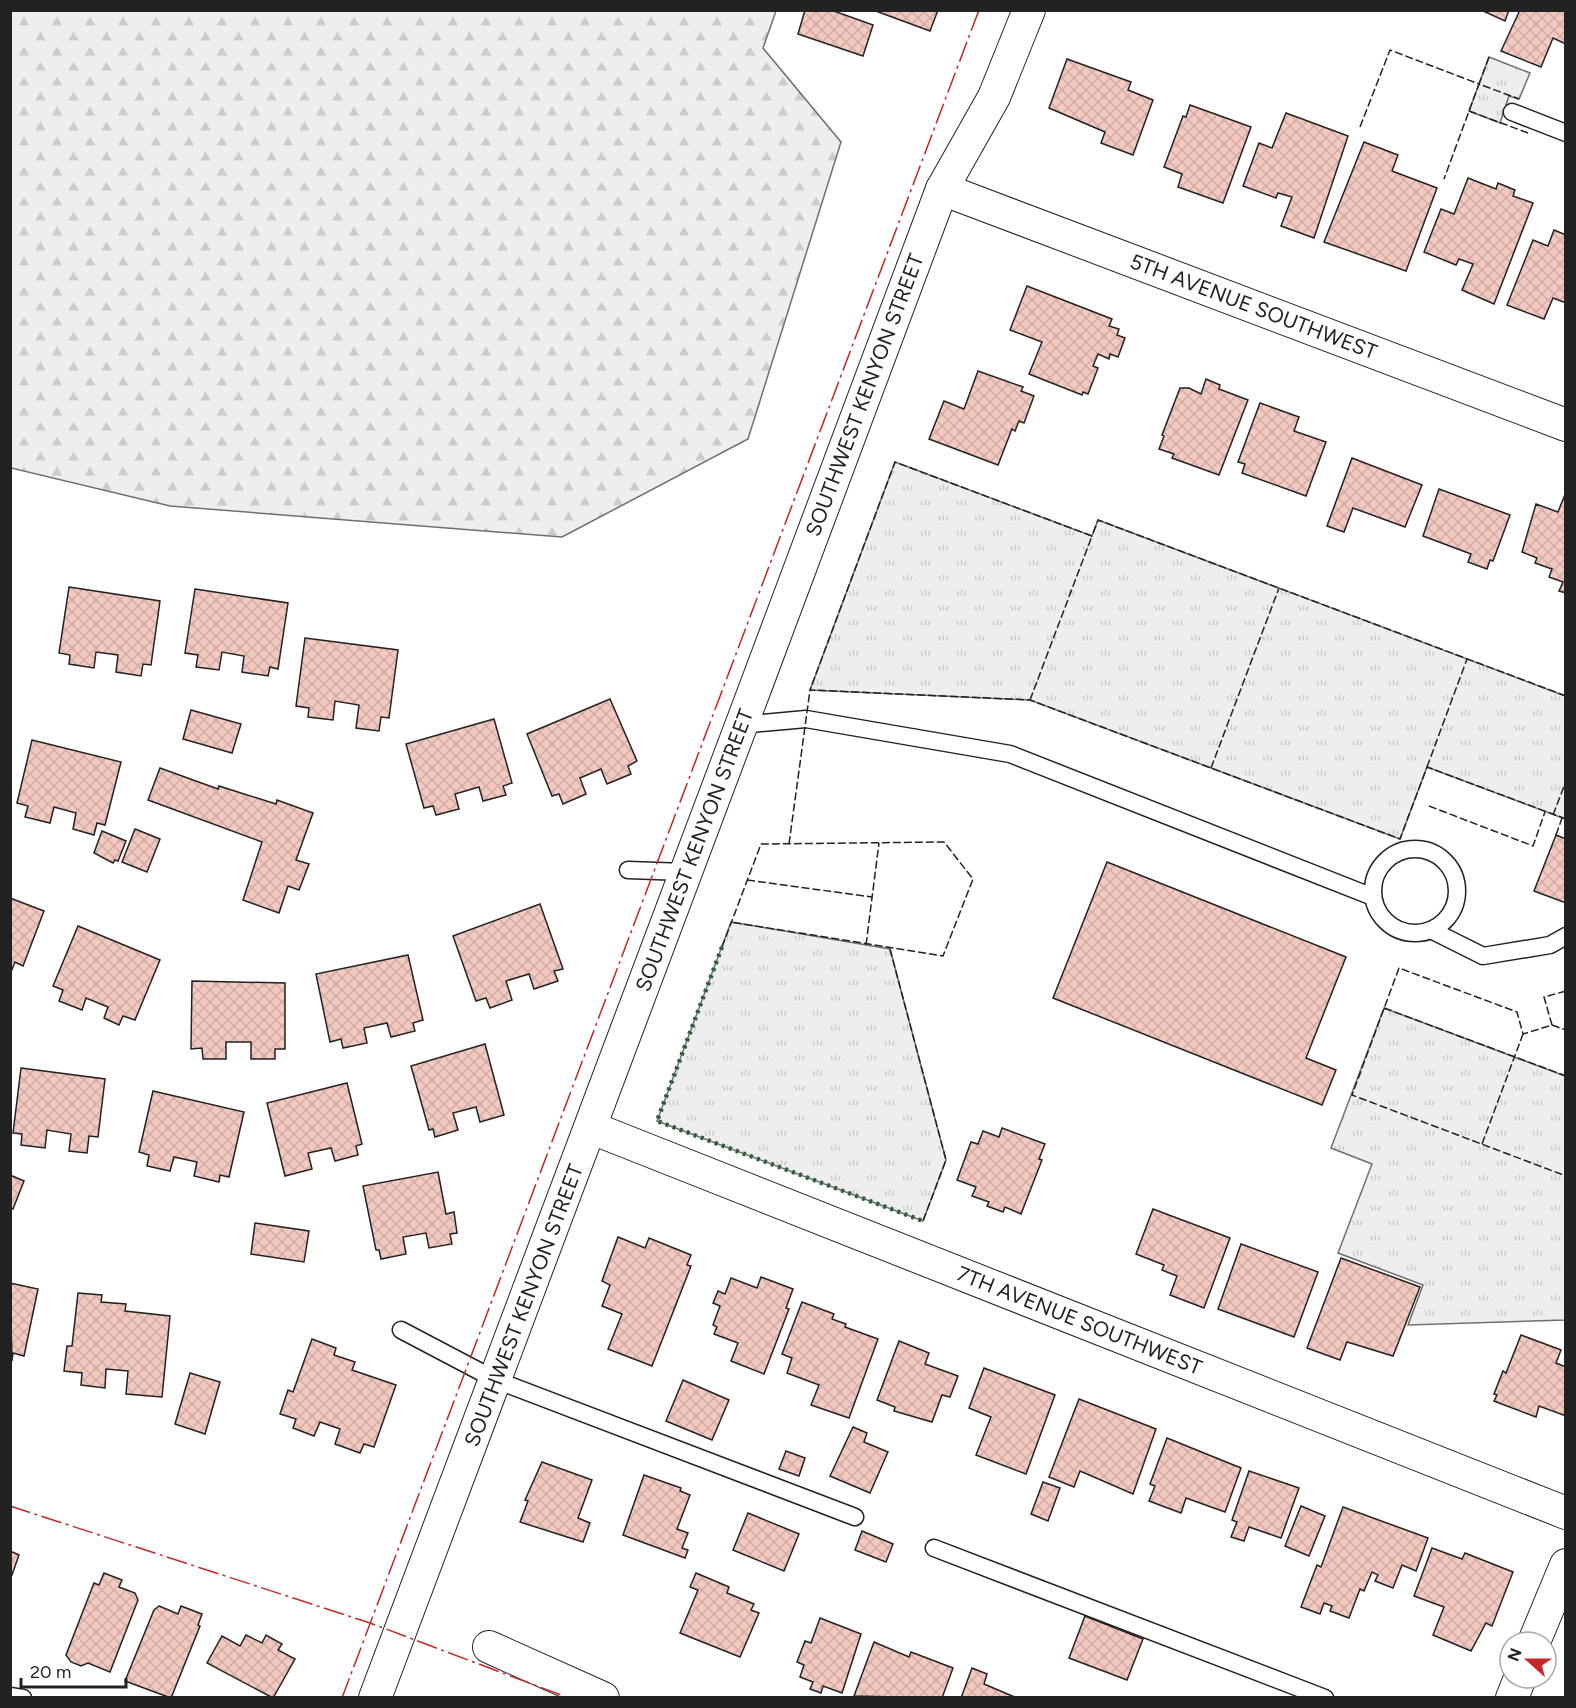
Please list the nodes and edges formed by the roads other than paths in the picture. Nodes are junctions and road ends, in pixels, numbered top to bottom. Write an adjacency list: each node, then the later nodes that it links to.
1 (1029, 10): 4 (street, SOUTHWEST KENYON STREET)
2 (1512, 112): 3 (lane)
3 (1566, 133)
4 (942, 189): 5 (street, 5TH AVENUE SOUTHWEST); 6 (street, SOUTHWEST KENYON STREET)
5 (1566, 425)
6 (740, 725): 8 (street, SOUTHWEST KENYON STREET); 9 (lane)
7 (628, 870): 8 (lane)
8 (685, 872): 12 (street, SOUTHWEST KENYON STREET)
9 (1373, 897): 10 (lane); 10 (lane)
10 (1431, 930): 11 (lane)
11 (1566, 936)
12 (592, 1128): 14 (street, SOUTHWEST KENYON STREET); 15 (street, 7TH AVENUE SOUTHWEST)
13 (401, 1329): 14 (lane)
14 (496, 1380): 16 (lane); 23 (street, SOUTHWEST KENYON STREET)
15 (1566, 1513)
16 (855, 1517)
17 (934, 1548): 25 (lane)
18 (1566, 1565): 19 (street)
19 (1539, 1630)
20 (489, 1647): 24 (street)
21 (10, 1696): 22 (lane)
22 (23, 1698)
23 (375, 1698)
24 (603, 1698)
25 (1325, 1698)

